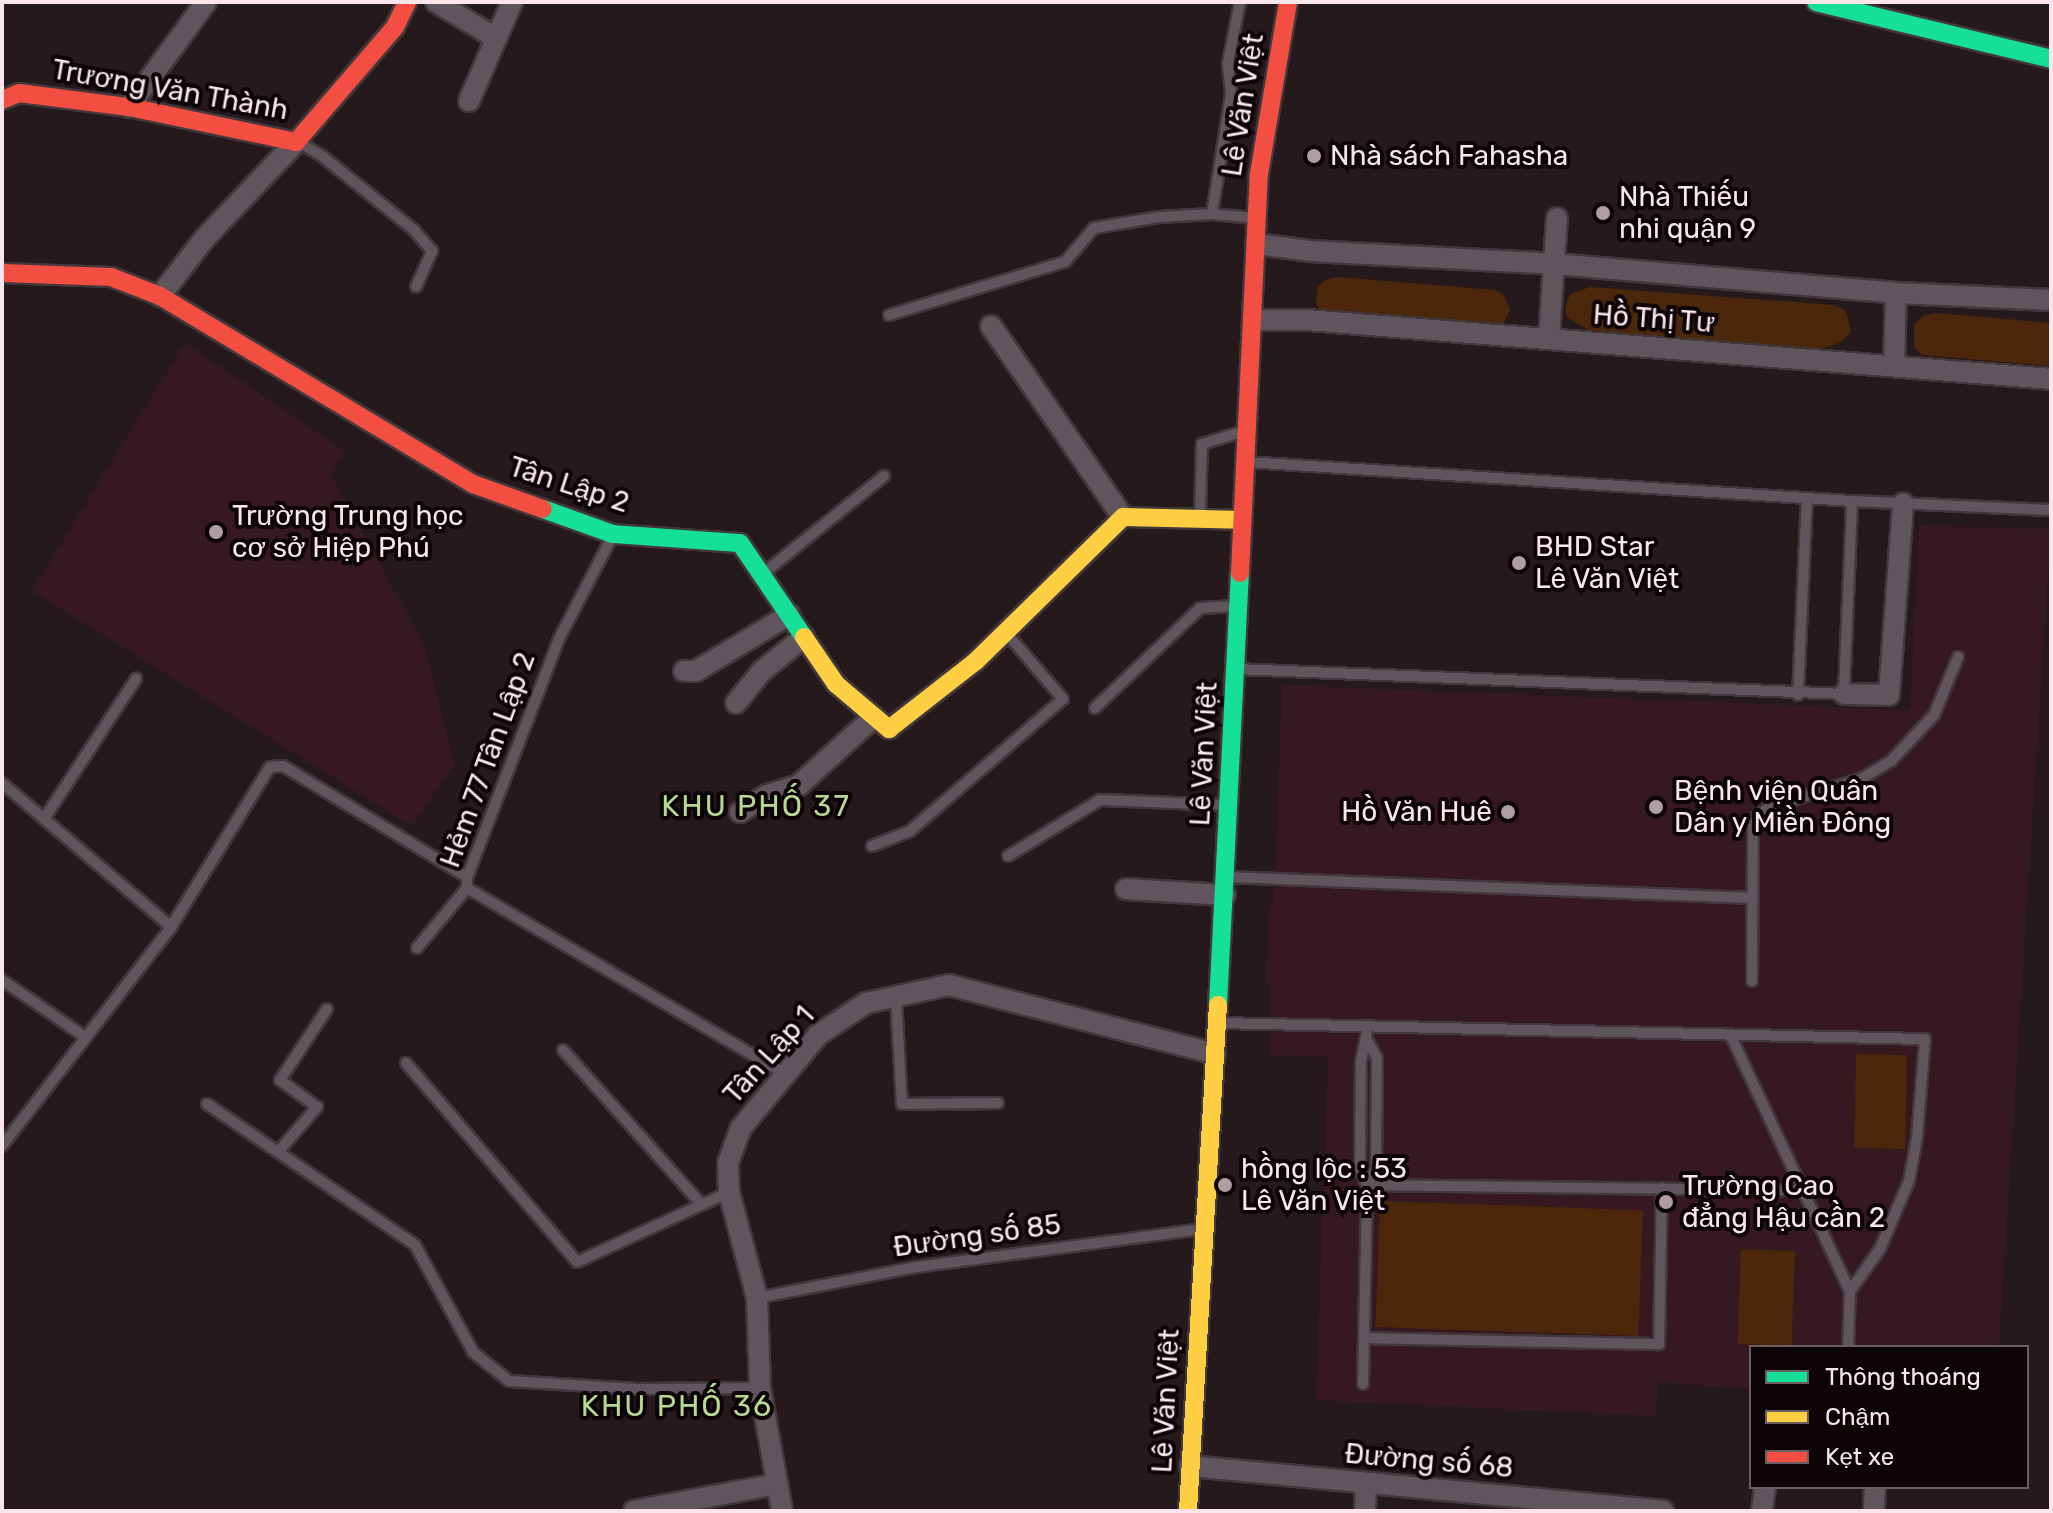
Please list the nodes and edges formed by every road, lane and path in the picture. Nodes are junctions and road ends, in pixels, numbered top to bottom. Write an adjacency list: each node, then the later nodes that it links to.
1 (206, 2): 13 (street)
2 (407, 2): 14 (street, Trương Văn Thành)
3 (436, 2): 8 (street)
4 (512, 2): 8 (street)
5 (1240, 2): 15 (lane)
6 (1288, 2): 16 (street, Lê Văn Việt)
7 (1816, 2): 9 (street)
8 (496, 38): 12 (street)
9 (2051, 59)
10 (2, 79): 11 (street)
11 (10, 96): 13 (street, Trương Văn Thành)
12 (469, 101)
13 (129, 107): 14 (street, Trương Văn Thành)
14 (296, 142): 21 (lane); 23 (street)
15 (1212, 214): 16 (lane); 25 (lane)
16 (1256, 218): 18 (street, Lê Văn Việt)
17 (1557, 218): 19 (street)
18 (1256, 244): 19 (street, Hồ Thị Tư); 26 (street, Lê Văn Việt)
19 (1554, 264): 22 (street, Hồ Thị Tư); 28 (street)
20 (2, 273): 23 (street, Tân Lập 2)
21 (416, 287)
22 (1896, 293): 24 (street, Hồ Thị Tư); 29 (street)
23 (160, 296): 41 (street, Tân Lập 2)
24 (2051, 300)
25 (889, 315)
26 (1253, 320): 28 (street, Hồ Thị Tư); 31 (street, Lê Văn Việt)
27 (991, 326): 38 (street)
28 (1549, 338): 29 (street, Hồ Thị Tư)
29 (1894, 365): 30 (street, Hồ Thị Tư)
30 (2051, 379)
31 (1246, 431): 32 (street, Lê Văn Việt); 39 (lane)
32 (1245, 462): 34 (lane); 40 (street, Lê Văn Việt)
33 (884, 476): 42 (lane)
34 (1807, 498): 35 (lane); 52 (lane)
35 (1852, 501): 36 (lane); 51 (lane)
36 (1903, 504): 37 (lane); 51 (street)
37 (2051, 510)
38 (1123, 517): 39 (street); 45 (street)
39 (1200, 519): 40 (street)
40 (1242, 520): 43 (street, Lê Văn Việt)
41 (613, 534): 42 (street, Tân Lập 2); 62 (lane, Hẻm 77 Tân Lập 2)
42 (763, 574): 44 (street, Tân Lập 2)
43 (1238, 605): 48 (street, Lê Văn Việt); 54 (lane)
44 (789, 615): 46 (street, Tân Lập 2); 49 (street)
45 (1005, 633): 55 (street); 60 (lane)
46 (804, 637): 53 (street); 55 (street, Tân Lập 2)
47 (1958, 657): 65 (lane)
48 (1236, 669): 52 (lane); 57 (street, Lê Văn Việt)
49 (684, 671)
50 (136, 679): 59 (lane)
51 (1844, 694): 52 (lane)
52 (1798, 695)
53 (736, 703)
54 (1095, 708)
55 (874, 717): 58 (street)
56 (2, 783): 59 (lane)
57 (1229, 805): 61 (lane); 63 (street, Lê Văn Việt)
58 (740, 812)
59 (44, 819): 66 (lane)
60 (872, 846)
61 (1008, 856)
62 (467, 883): 66 (lane); 67 (lane); 80 (lane, Hẻm 77 Tân Lập 2)
63 (1226, 886): 64 (street); 65 (lane); 72 (street, Lê Văn Việt)
64 (1126, 889)
65 (1753, 898): 69 (lane)
66 (171, 927): 75 (lane)
67 (417, 948)
68 (2, 980): 75 (lane)
69 (1752, 981)
70 (896, 998): 78 (street, Tân Lập 1); 80 (street, Tân Lập 1); 81 (lane)
71 (327, 1009): 84 (lane)
72 (1217, 1023): 73 (lane); 78 (street, Lê Văn Việt)
73 (1368, 1026): 74 (lane); 76 (lane)
74 (1730, 1034): 87 (lane); 91 (lane)
75 (85, 1037): 83 (lane)
76 (1367, 1040): 85 (lane); 85 (lane)
77 (563, 1050): 89 (lane)
78 (1215, 1054): 90 (street, Lê Văn Việt)
79 (406, 1063): 89 (lane)
80 (785, 1074): 88 (street, Tân Lập 1)
81 (998, 1103)
82 (207, 1104): 84 (lane)
83 (2, 1146)
84 (278, 1152): 96 (lane)
85 (1367, 1185): 86 (lane); 93 (lane)
86 (1662, 1188): 87 (lane); 93 (lane)
87 (1803, 1190): 91 (lane)
88 (729, 1192): 89 (lane); 92 (street, Tân Lập 1)
89 (701, 1204)
90 (1205, 1229): 92 (lane, Đường số 85); 97 (street, Lê Văn Việt)
91 (1850, 1291): 94 (lane)
92 (757, 1298): 96 (street, Tân Lập 1)
93 (1364, 1338): 95 (lane)
94 (1848, 1345)
95 (1363, 1384)
96 (760, 1388): 99 (street, Tân Lập 1)
97 (1190, 1466): 98 (street, Đường số 68); 106 (street, Lê Văn Việt)
98 (1366, 1483): 102 (street, Đường số 68); 107 (street)
99 (777, 1484): 104 (street); 105 (street, Tân Lập 1)
100 (1765, 1489): 109 (street)
101 (1875, 1489): 110 (street)
102 (1499, 1503): 103 (street, Đường số 68)
103 (1626, 1509): 108 (street, Đường số 68)
104 (634, 1511)
105 (782, 1511)
106 (1188, 1511)
107 (1365, 1511)
108 (1663, 1511)
109 (1762, 1511)
110 (1874, 1511)

